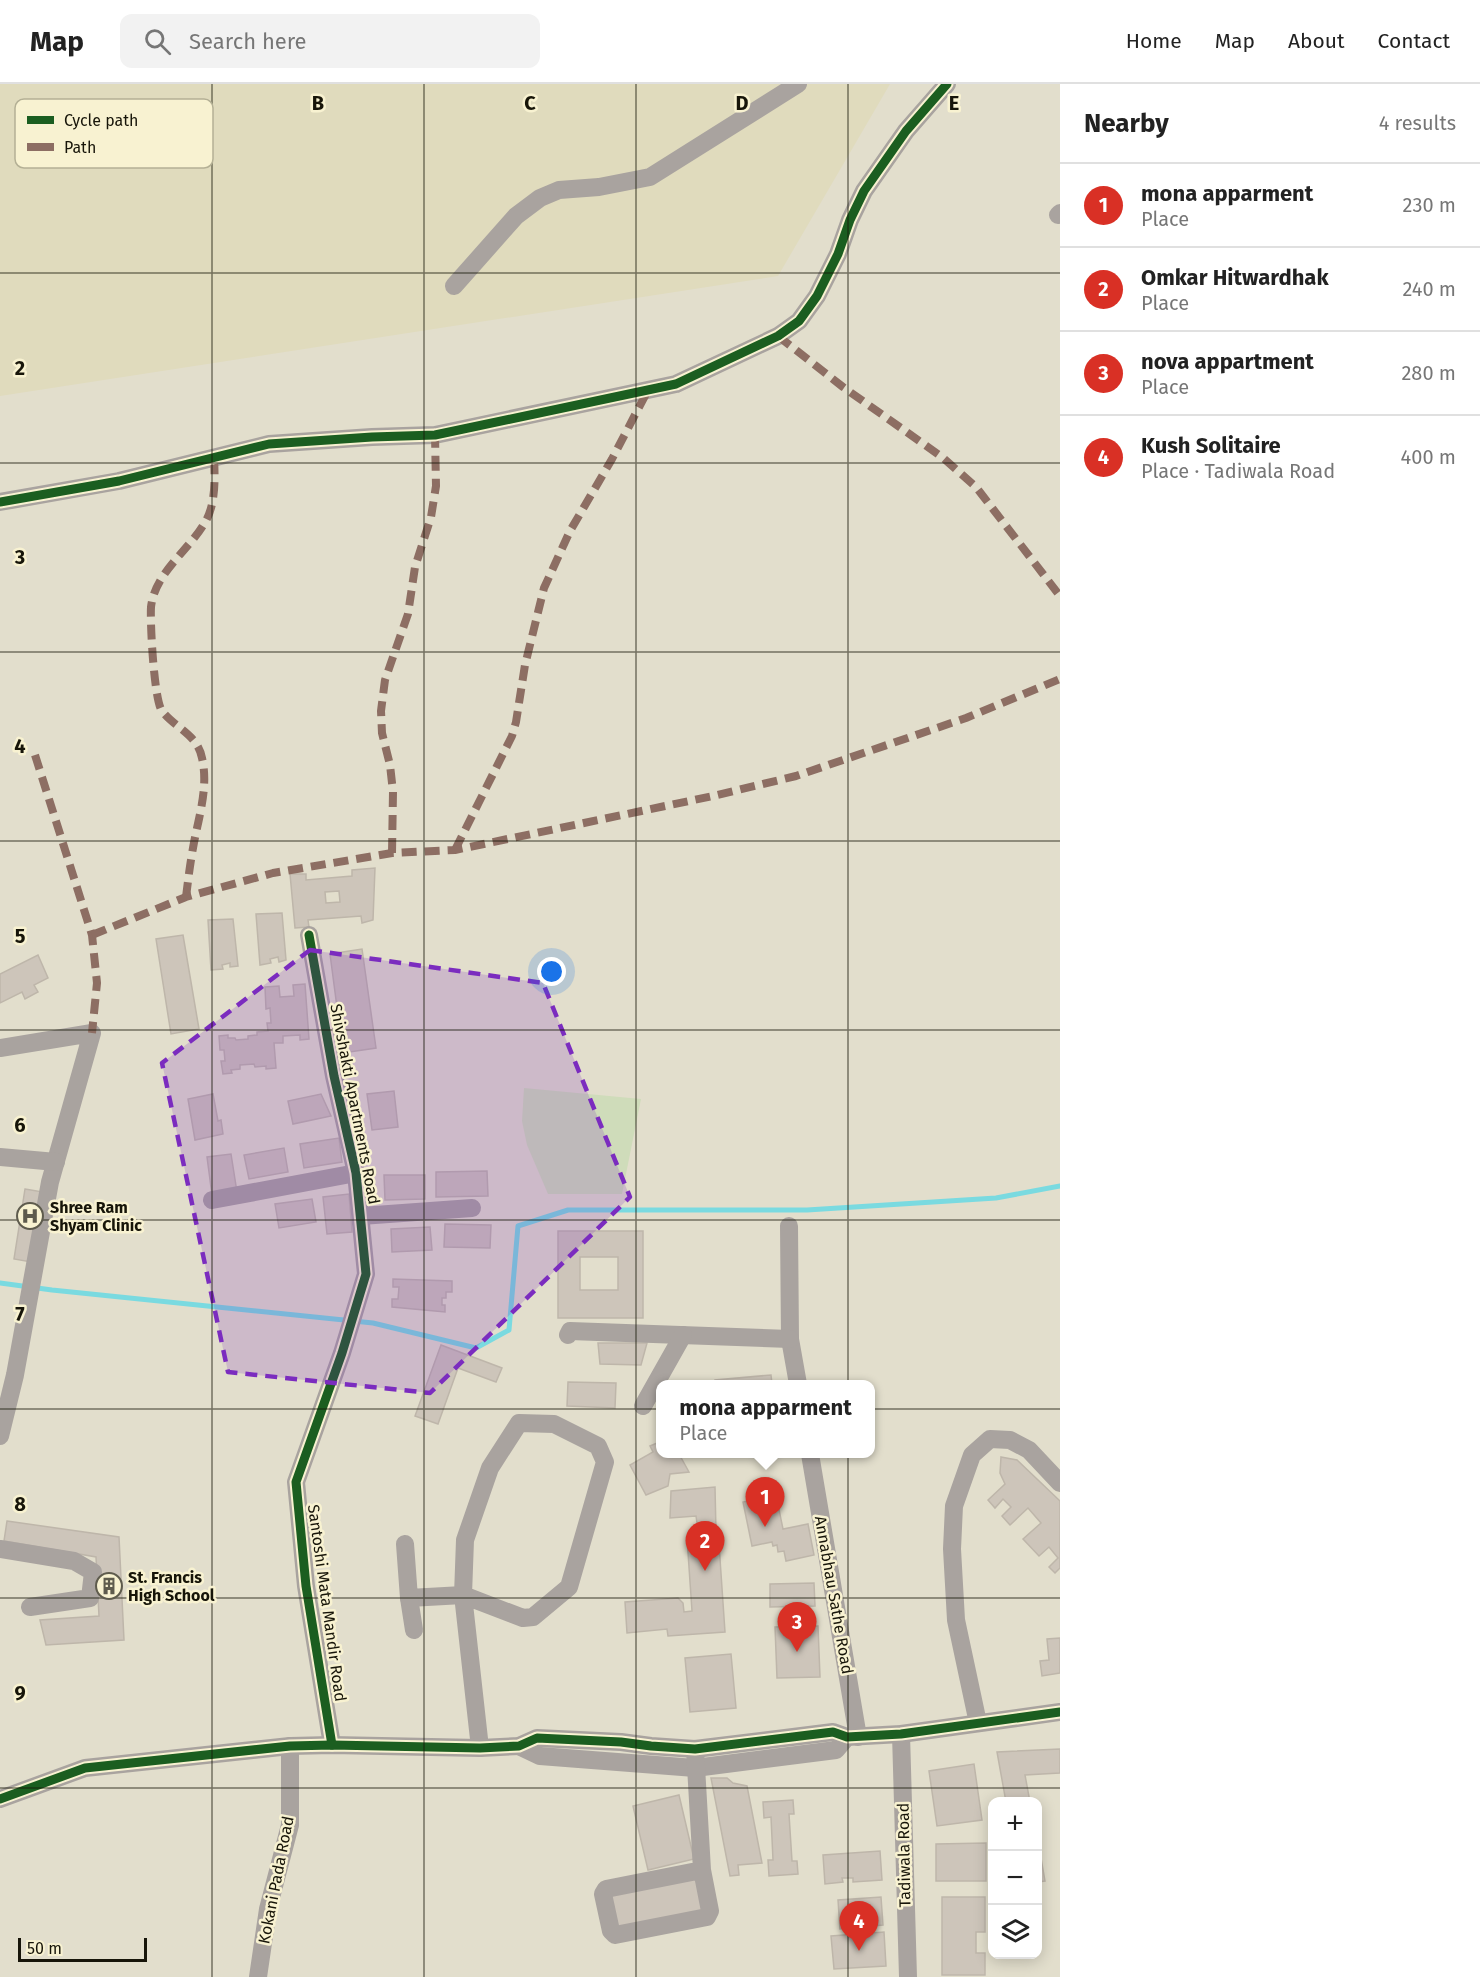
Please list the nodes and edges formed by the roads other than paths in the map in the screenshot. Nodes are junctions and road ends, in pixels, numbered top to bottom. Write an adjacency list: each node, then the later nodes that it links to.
1 (798, 84): 3 (street)
2 (947, 84): 4 (street)
3 (454, 286)
4 (0, 502)
5 (309, 935): 9 (street, Shivshakti Apartments Road)
6 (0, 1048): 8 (street)
7 (0, 1157): 8 (street)
8 (56, 1162): 22 (street)
9 (356, 1173): 10 (street, Shivshakti Apartments Road); 12 (street, Shivshakti Apartments Road)
10 (212, 1200)
11 (472, 1208): 12 (street, Shivshakti Apartments Road)
12 (361, 1216): 14 (street, Shivshakti Apartments Road)
13 (789, 1226): 17 (street)
14 (352, 1321): 36 (street, Santoshi Mata Mandir Road)
15 (569, 1333): 16 (street)
16 (683, 1335): 17 (street); 18 (street)
17 (790, 1339): 19 (street)
18 (658, 1380)
19 (797, 1380)
20 (656, 1383): 21 (street)
21 (643, 1406)
22 (0, 1436)
23 (811, 1458): 34 (street, Annabhau Sathe Road)
24 (1060, 1483): 32 (street)
25 (405, 1544): 28 (street)
26 (0, 1549): 29 (street)
27 (463, 1595): 27 (street); 28 (street); 39 (street)
28 (410, 1598): 30 (street)
29 (30, 1607)
30 (414, 1630)
31 (1060, 1712): 32 (street)
32 (978, 1723): 33 (street)
33 (901, 1734): 34 (street); 47 (street, Tadiwala Road)
34 (853, 1737): 41 (street)
35 (611, 1741): 38 (street); 40 (street); 42 (street)
36 (332, 1744): 37 (street); 39 (street)
37 (290, 1746): 44 (street); 46 (street, Kokani Pada Road)
38 (519, 1746): 39 (street); 42 (street)
39 (480, 1748)
40 (695, 1749): 41 (street); 43 (street)
41 (751, 1752): 43 (street)
42 (610, 1761): 43 (street)
43 (695, 1768): 45 (street)
44 (0, 1799)
45 (702, 1870): 45 (street)
46 (258, 1977)
47 (908, 1977)

